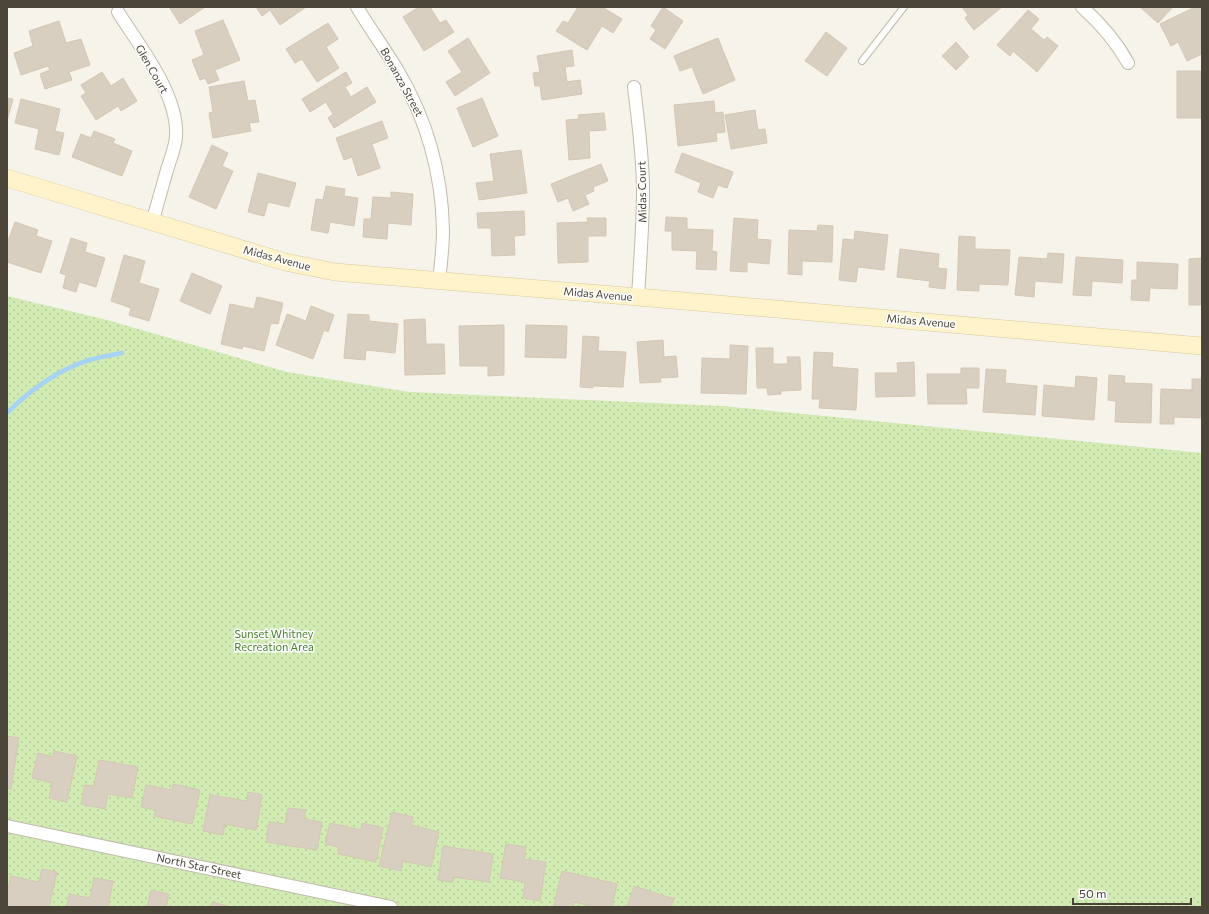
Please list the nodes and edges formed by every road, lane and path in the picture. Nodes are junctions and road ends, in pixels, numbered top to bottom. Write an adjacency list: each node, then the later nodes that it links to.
1 (904, 7): 5 (lane)
2 (1082, 7): 6 (street)
3 (360, 8): 10 (street, Bonanza Street)
4 (118, 12): 9 (street, Glen Court)
5 (862, 61)
6 (1128, 63)
7 (634, 87): 11 (street, Midas Court)
8 (7, 178): 9 (street, Midas Avenue)
9 (152, 223): 10 (street, Midas Avenue)
10 (439, 281): 11 (street, Midas Avenue)
11 (638, 297): 12 (street, Midas Avenue)
12 (1202, 346)
13 (7, 826): 14 (street, North Star Street)
14 (391, 907)

